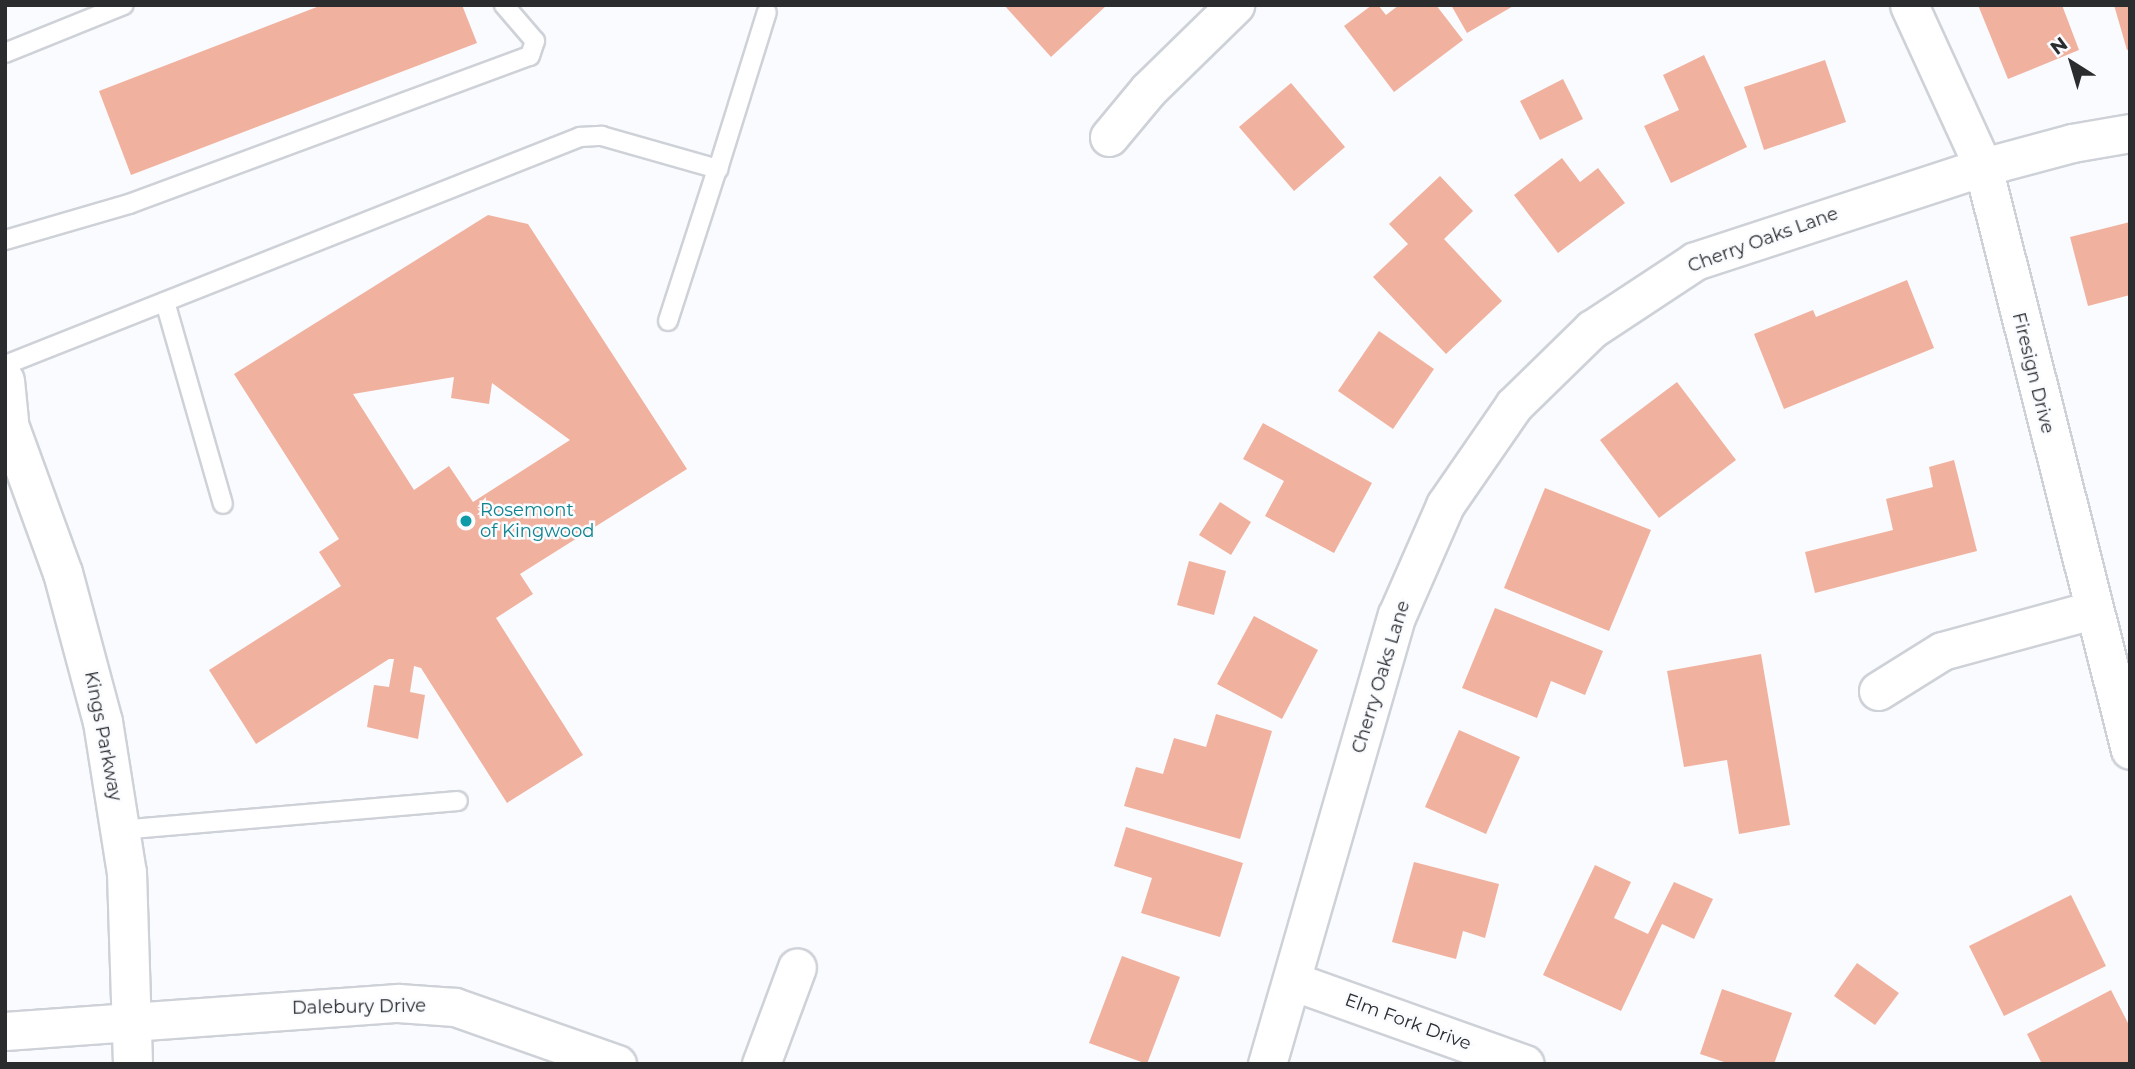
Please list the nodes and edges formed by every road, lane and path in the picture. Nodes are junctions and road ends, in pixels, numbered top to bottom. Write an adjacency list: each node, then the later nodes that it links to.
1 (124, 5): 5 (lane)
2 (504, 5): 12 (lane)
3 (1235, 5): 9 (street)
4 (1909, 5): 10 (street, Firesign Drive)
5 (84, 12): 7 (lane)
6 (767, 12): 11 (lane)
7 (5, 53)
8 (2130, 133): 10 (street, Cherry Oaks Lane)
9 (1110, 137)
10 (1983, 167): 19 (street, Firesign Drive); 25 (street, Cherry Oaks Lane)
11 (717, 169): 13 (lane); 14 (lane)
12 (5, 240)
13 (165, 302): 15 (lane); 18 (lane)
14 (668, 321)
15 (5, 365)
16 (5, 381): 17 (street, Kings Parkway)
17 (7, 417): 23 (street, Kings Parkway)
18 (223, 504)
19 (2092, 610): 20 (street); 21 (street, Firesign Drive)
20 (1878, 691)
21 (2130, 750)
22 (458, 801): 23 (lane)
23 (120, 830): 26 (street, Kings Parkway)
24 (797, 967): 30 (street)
25 (1292, 981): 31 (street, Cherry Oaks Lane); 32 (street, Elm Fork Drive)
26 (134, 1023): 27 (street, Dalebury Drive); 28 (street, Kings Parkway); 29 (street, Dalebury Drive)
27 (5, 1031)
28 (133, 1064)
29 (617, 1064)
30 (761, 1064)
31 (1267, 1064)
32 (1525, 1064)

